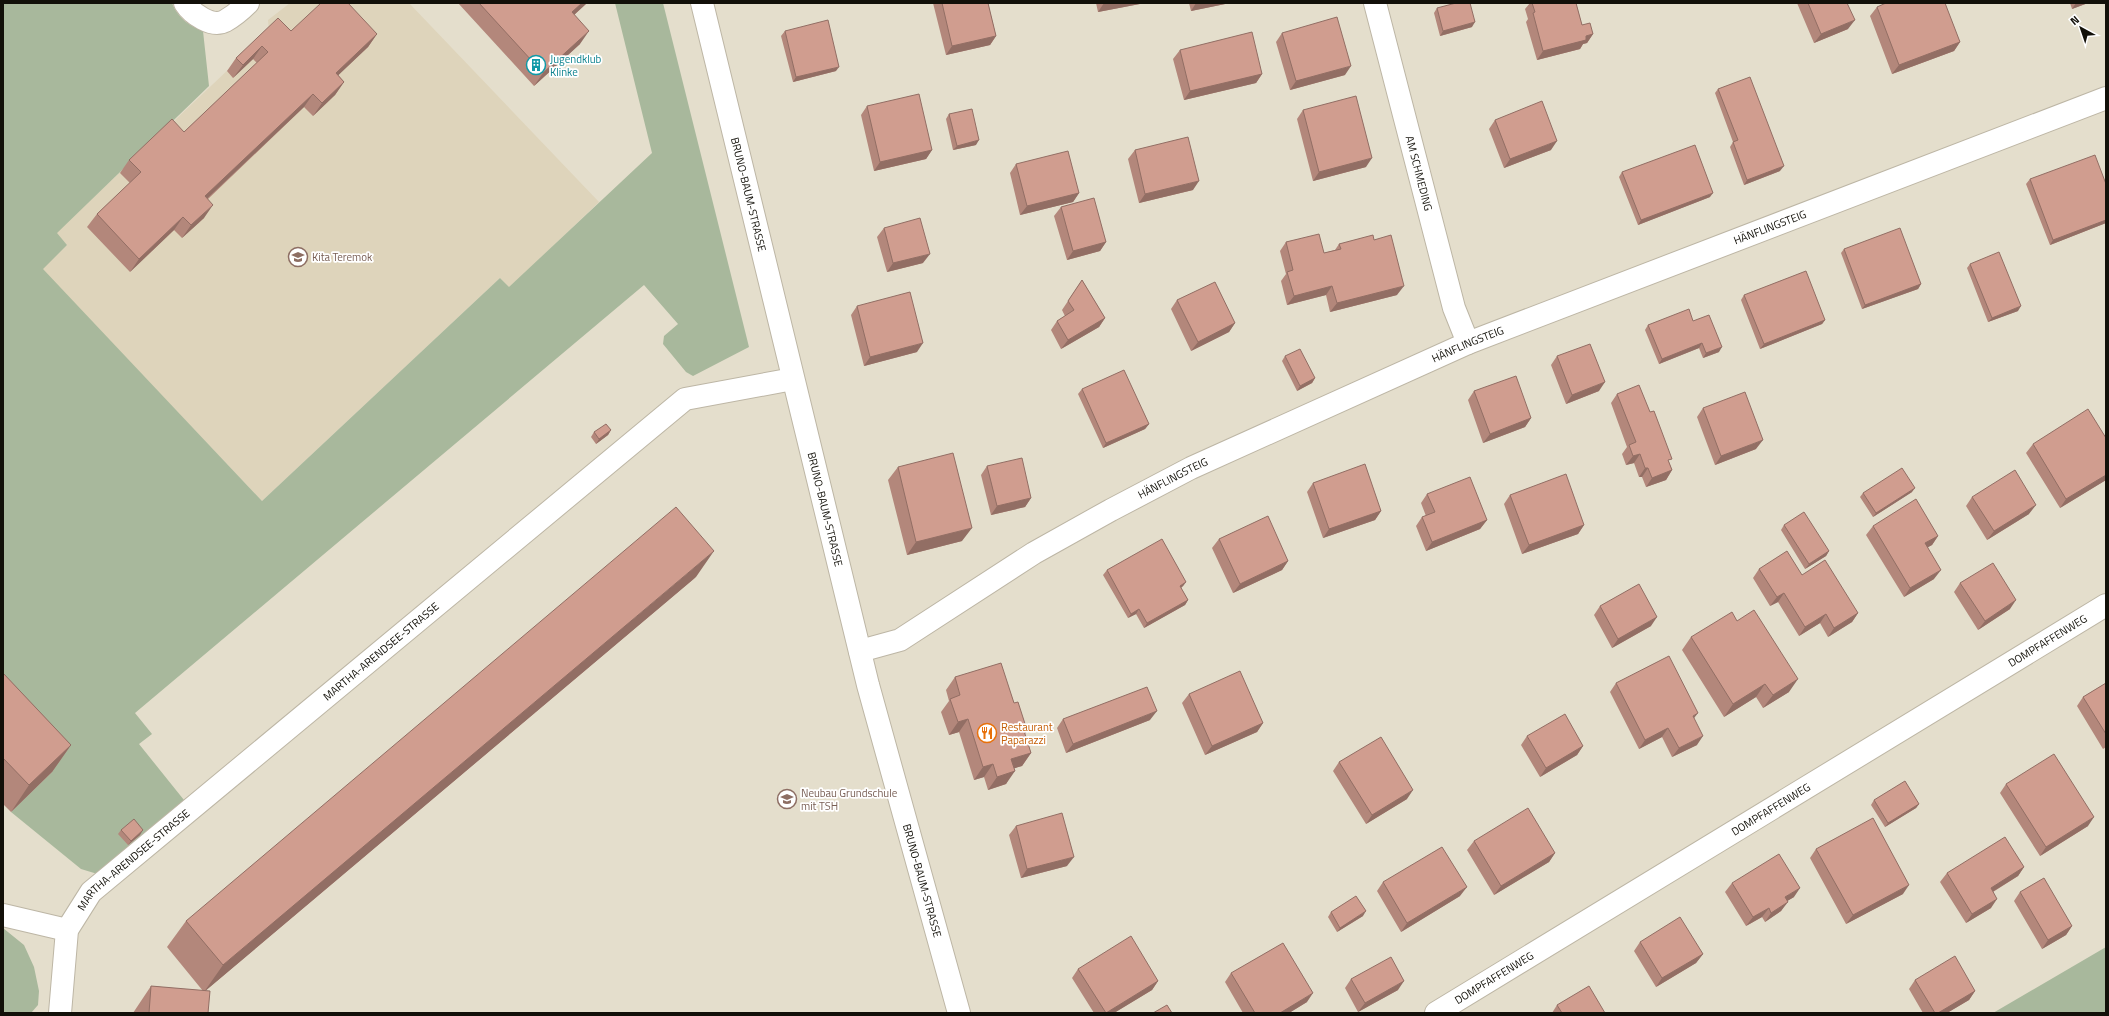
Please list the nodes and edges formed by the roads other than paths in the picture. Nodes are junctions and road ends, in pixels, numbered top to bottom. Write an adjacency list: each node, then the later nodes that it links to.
1 (185, 3): 2 (street)
2 (248, 3)
3 (702, 3): 7 (street, BRUNO-BAUM-STRASSE)
4 (1375, 3): 6 (street, AM SCHMEDING)
5 (2106, 98): 6 (street, HÄNFLINGSTEIG)
6 (1468, 343): 9 (street, HÄNFLINGSTEIG)
7 (793, 379): 9 (street, BRUNO-BAUM-STRASSE); 11 (street, MARTHA-ARENDSEE-STRASSE)
8 (2106, 605): 14 (street, DOMPFAFFENWEG)
9 (860, 651): 13 (street, BRUNO-BAUM-STRASSE)
10 (3, 915): 11 (street)
11 (68, 930): 12 (street, MARTHA-ARENDSEE-STRASSE)
12 (60, 1013)
13 (959, 1013)
14 (1436, 1013)

